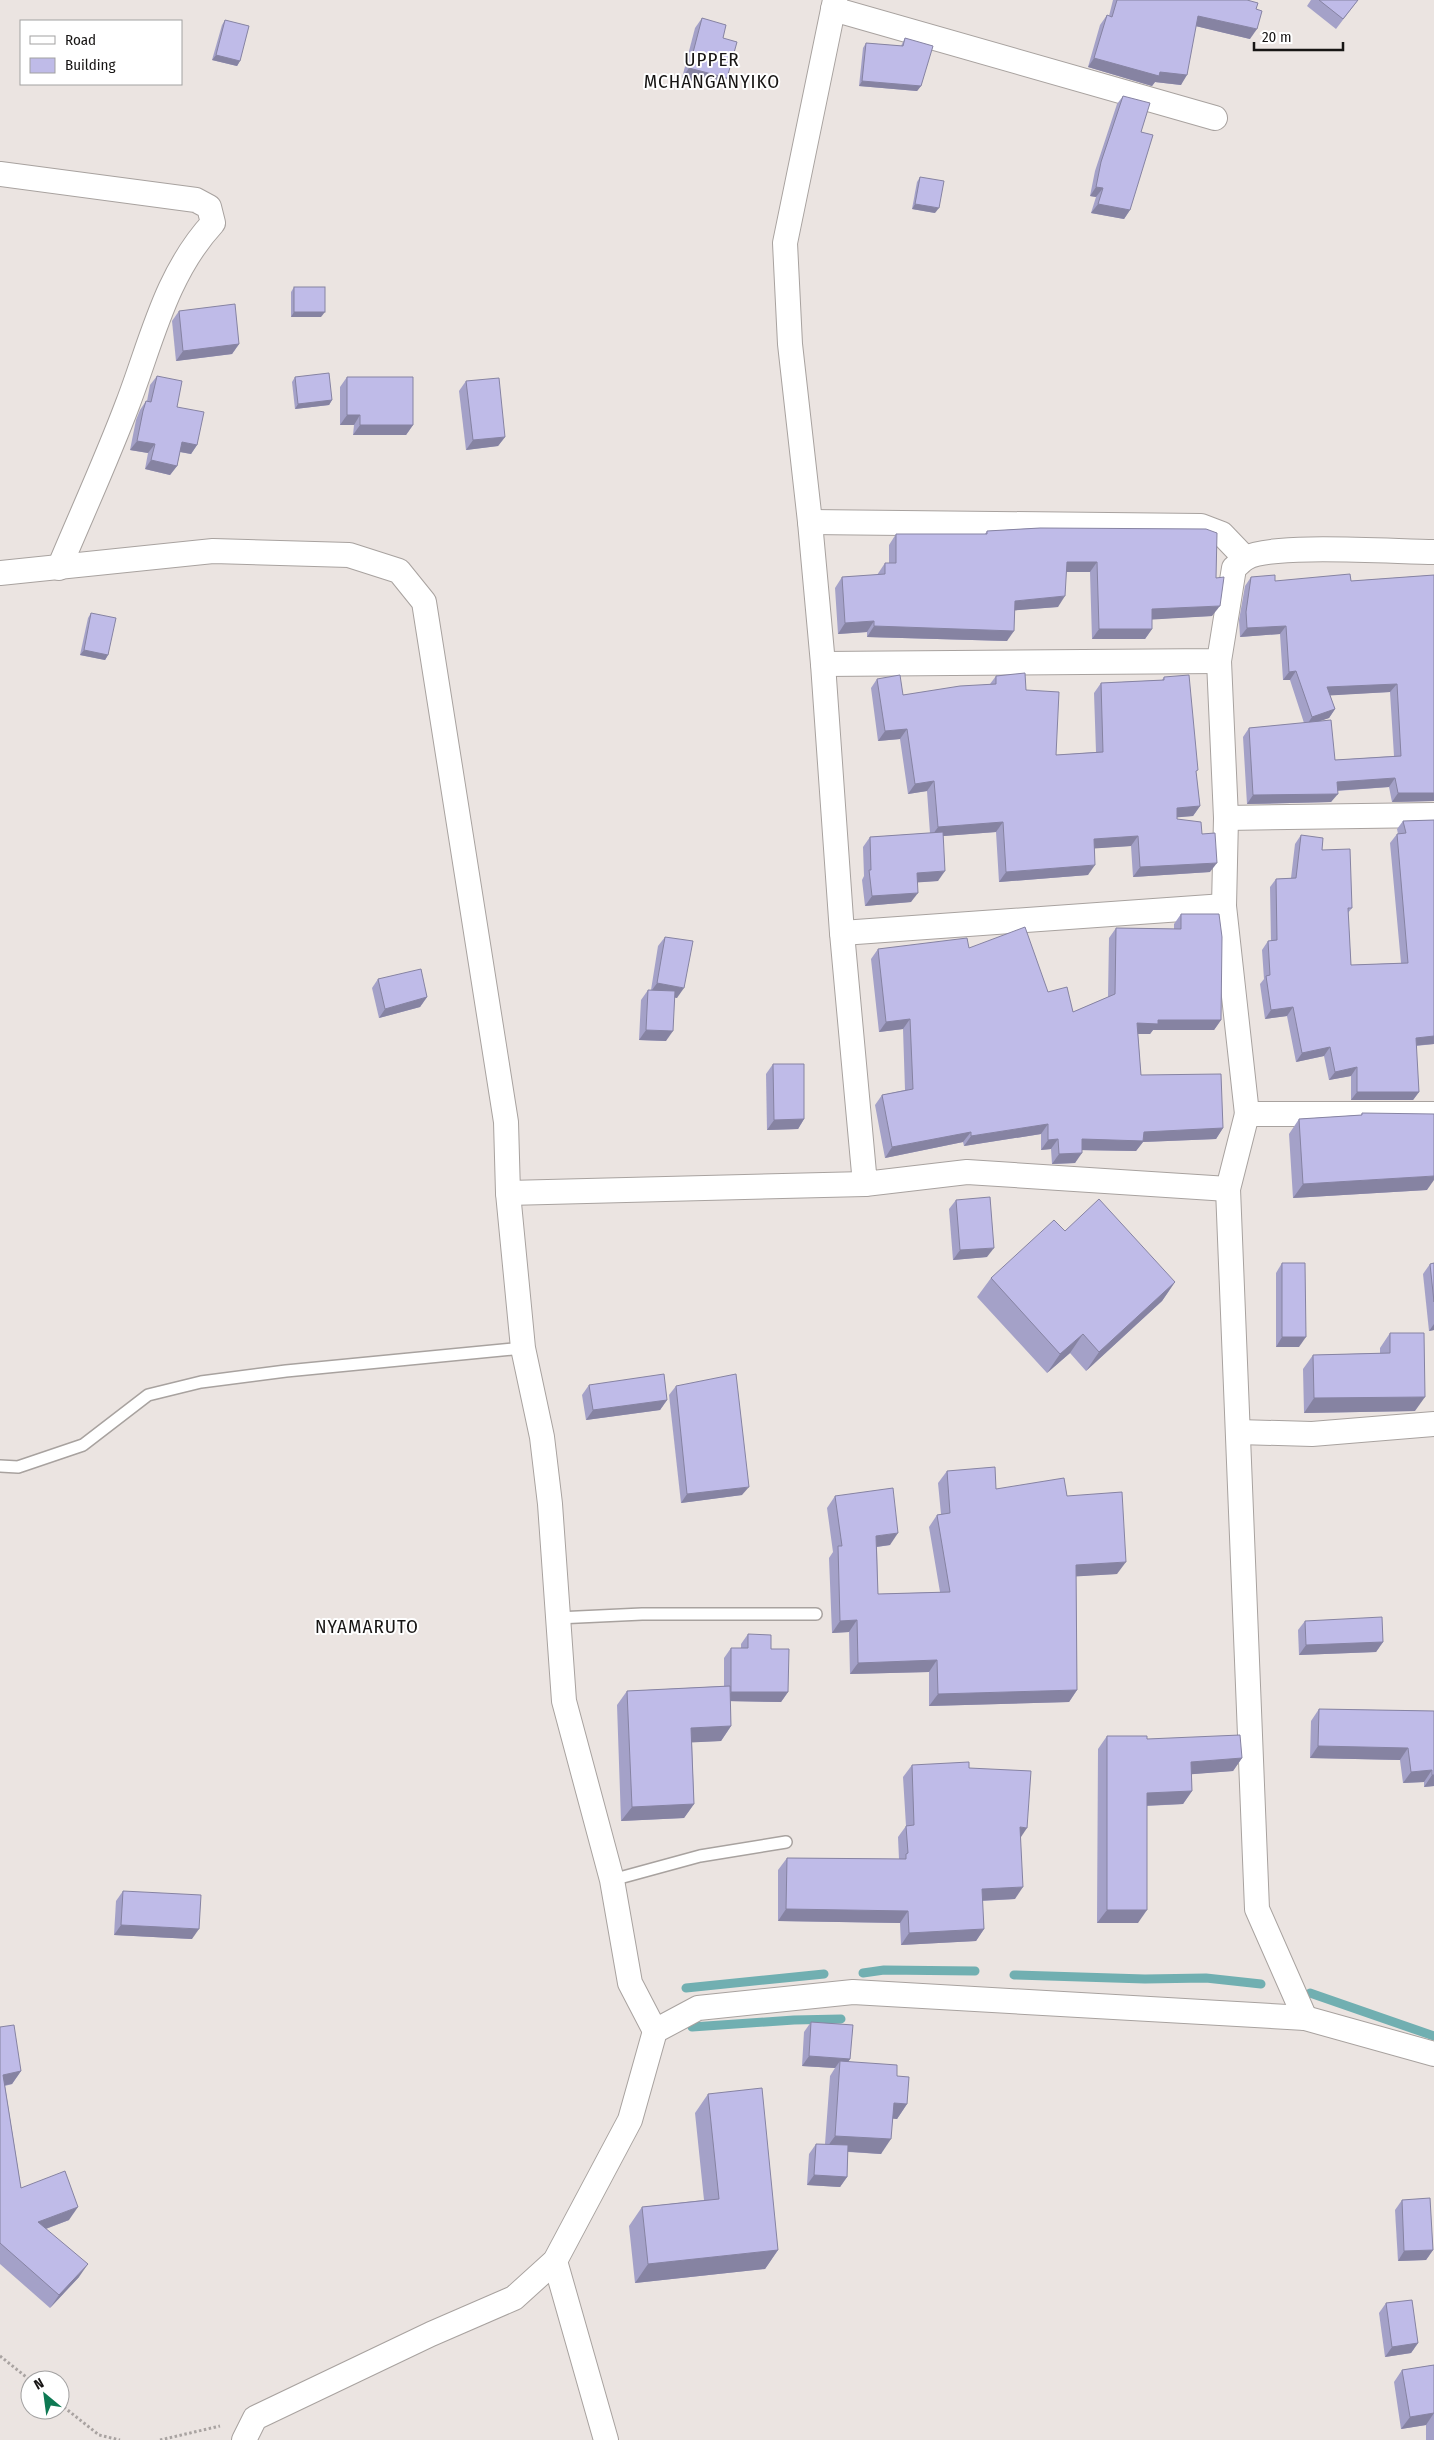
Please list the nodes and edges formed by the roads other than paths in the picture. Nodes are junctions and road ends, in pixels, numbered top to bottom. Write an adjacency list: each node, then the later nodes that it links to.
1 (834, 5): 2 (street); 4 (street)
2 (1215, 118)
3 (0, 174): 7 (street)
4 (810, 522): 6 (street); 10 (street)
5 (1434, 552): 6 (street)
6 (1245, 558): 9 (street)
7 (59, 568): 8 (street); 19 (street)
8 (0, 573)
9 (1219, 661): 10 (street); 12 (street)
10 (823, 664): 14 (street)
11 (1434, 815): 12 (street)
12 (1226, 818): 13 (street)
13 (1224, 906): 14 (street); 15 (street)
14 (842, 933): 17 (street)
15 (1247, 1114): 16 (street); 18 (street)
16 (1434, 1114)
17 (865, 1184): 18 (street); 19 (street)
18 (1228, 1189): 22 (street)
19 (508, 1193): 20 (street)
20 (523, 1348): 23 (lane); 25 (street)
21 (1434, 1424): 22 (street)
22 (1238, 1432): 28 (street)
23 (0, 1466)
24 (816, 1614): 25 (lane)
25 (557, 1618): 27 (street)
26 (786, 1842): 27 (lane)
27 (612, 1880): 29 (street)
28 (1305, 2018): 29 (street); 30 (street)
29 (655, 2031): 31 (street)
30 (1434, 2054)
31 (555, 2261): 32 (street); 33 (street)
32 (244, 2440)
33 (606, 2440)

